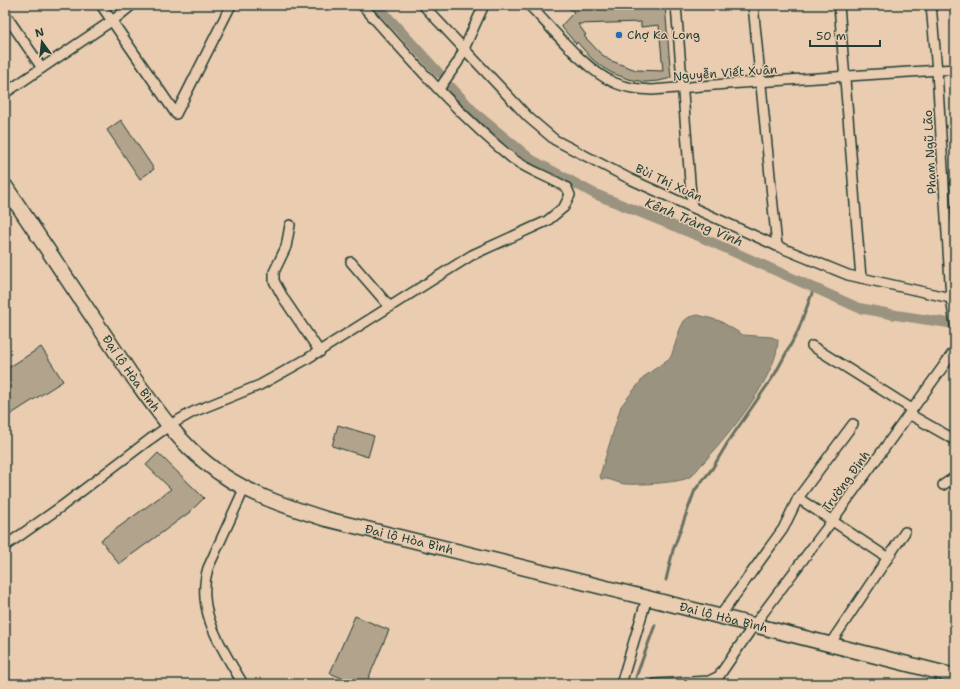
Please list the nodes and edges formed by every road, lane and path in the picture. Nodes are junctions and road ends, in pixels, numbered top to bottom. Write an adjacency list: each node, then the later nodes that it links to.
1 (101, 5): 13 (street)
2 (132, 5): 13 (street)
3 (232, 5): 13 (street)
4 (362, 5): 21 (street)
5 (423, 5): 14 (street, Bùi Thị Xuân)
6 (484, 5): 14 (street)
7 (529, 5): 20 (street, Nguyễn Viết Xuân)
8 (676, 5): 20 (street)
9 (753, 5): 19 (street)
10 (839, 5): 18 (street)
11 (931, 5): 17 (street, Phạm Ngũ Lão)
12 (5, 14): 15 (street)
13 (112, 21): 15 (street)
14 (465, 48): 21 (street); 24 (street, Bùi Thị Xuân)
15 (42, 68): 22 (street)
16 (955, 69): 17 (street, Nguyễn Viết Xuân)
17 (937, 71): 18 (street, Nguyễn Viết Xuân); 29 (street, Phạm Ngũ Lão)
18 (844, 77): 19 (street, Nguyễn Viết Xuân); 28 (street)
19 (761, 82): 20 (street, Nguyễn Viết Xuân); 26 (street)
20 (682, 88): 24 (street)
21 (439, 89): 30 (street)
22 (5, 93)
23 (6, 188): 37 (highway, Đại lộ Hòa Bình)
24 (692, 207): 26 (street, Bùi Thị Xuân)
25 (290, 225): 34 (street)
26 (777, 246): 28 (street, Bùi Thị Xuân)
27 (352, 262): 30 (street)
28 (861, 278): 29 (street, Bùi Thị Xuân)
29 (953, 301): 31 (street, Phạm Ngũ Lão)
30 (390, 307): 34 (street)
31 (955, 325)
32 (812, 346): 35 (street)
33 (955, 350): 35 (street, Trường Định)
34 (320, 352): 37 (street)
35 (910, 411): 38 (street); 43 (street, Trường Định)
36 (853, 424): 42 (street)
37 (170, 426): 41 (highway, Đại lộ Hòa Bình); 45 (street)
38 (955, 440)
39 (955, 477): 40 (street)
40 (943, 485)
41 (245, 487): 47 (highway, Đại lộ Hòa Bình); 53 (street)
42 (798, 498): 43 (street); 48 (street)
43 (832, 521): 46 (street); 49 (street, Trường Định)
44 (905, 532): 46 (street)
45 (5, 546)
46 (888, 558): 50 (street)
47 (647, 598): 48 (highway, Đại lộ Hòa Bình); 54 (street)
48 (720, 616): 49 (highway, Đại lộ Hòa Bình)
49 (754, 625): 50 (highway, Đại lộ Hòa Bình); 52 (street, Trường Định)
50 (830, 644): 51 (highway, Đại lộ Hòa Bình)
51 (955, 676)
52 (710, 683): 55 (street)
53 (243, 684)
54 (621, 684)
55 (655, 684)

